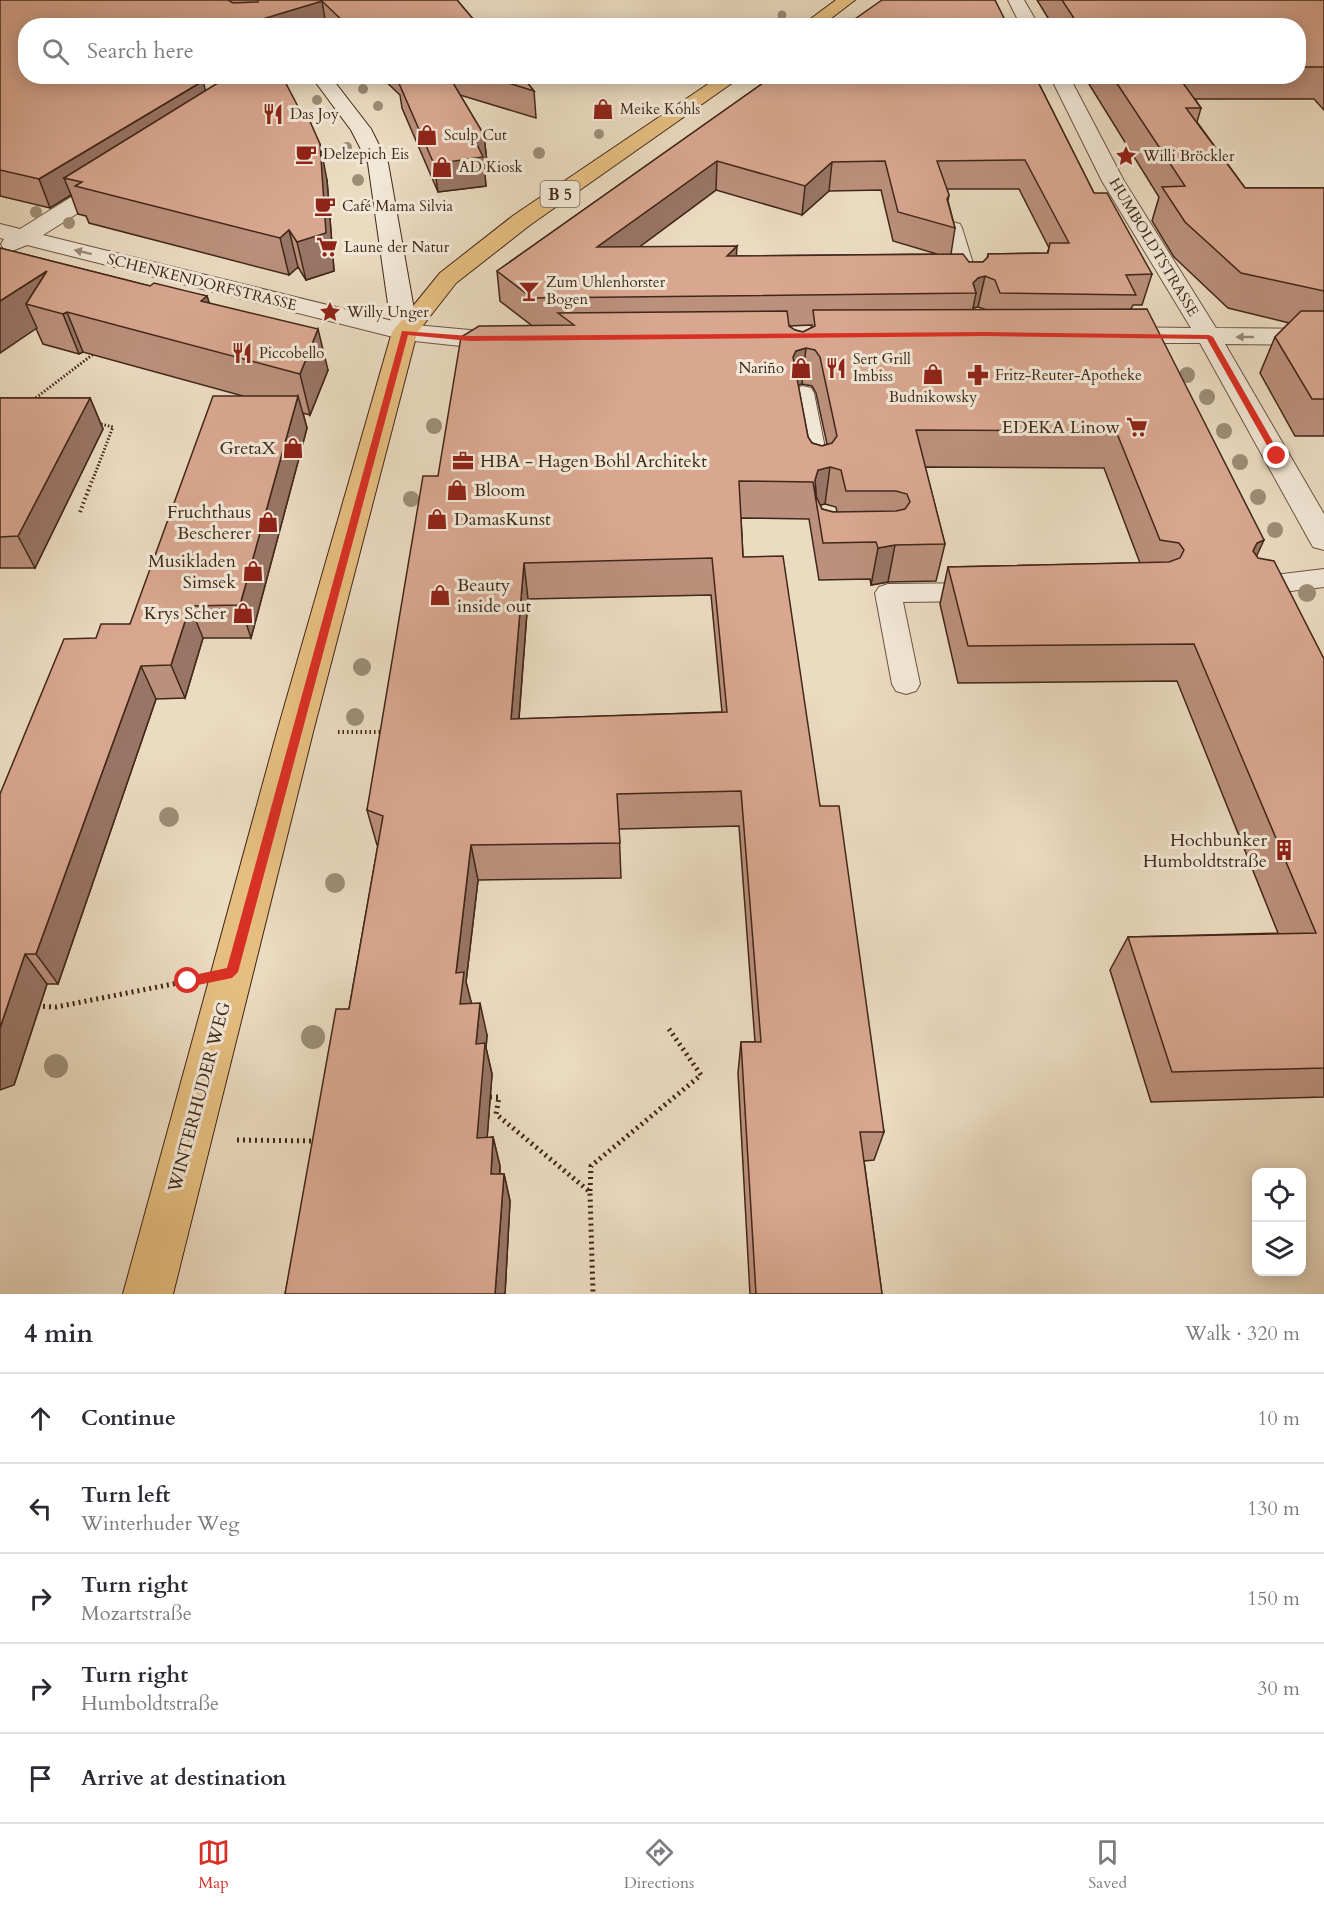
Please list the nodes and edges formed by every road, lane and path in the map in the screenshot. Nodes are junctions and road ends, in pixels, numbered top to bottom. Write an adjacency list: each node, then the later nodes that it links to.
1 (847, 0): 3 (main road)
2 (1016, 0): 4 (street)
3 (821, 18)
4 (1026, 18)
5 (326, 84): 14 (street, WINTERHUDER WEG)
6 (721, 84): 14 (main road, B 5)
7 (1063, 84): 16 (street, HUMBOLDTSTRASSE)
8 (132, 169): 11 (street)
9 (953, 228): 13 (lane)
10 (0, 231): 11 (street, SCHENKENDORFSTRASSE)
11 (23, 237): 12 (street); 14 (street, SCHENKENDORFSTRASSE, one-way to 11)
12 (0, 252)
13 (970, 286)
14 (405, 332): 18 (street, SCHENKENDORFSTRASSE); 30 (main road, WINTERHUDER WEG / B 5)
15 (1091, 334): 16 (street)
16 (1209, 337): 17 (street, one-way to 16); 25 (street, HUMBOLDTSTRASSE)
17 (1324, 337)
18 (529, 338)
19 (98, 350): 21 (path)
20 (803, 393): 23 (lane)
21 (26, 406)
22 (91, 422): 24 (path)
23 (818, 473)
24 (80, 512)
25 (1324, 540)
26 (1324, 578): 27 (lane)
27 (1250, 587)
28 (1004, 591): 29 (lane)
29 (906, 684)
30 (296, 732): 31 (path); 32 (main road, WINTERHUDER WEG / B 5)
31 (393, 732)
32 (232, 972): 33 (path); 36 (main road, WINTERHUDER WEG / B 5)
33 (34, 1006)
34 (669, 1029): 38 (path)
35 (490, 1096): 38 (path)
36 (189, 1139): 37 (path); 39 (main road, WINTERHUDER WEG / B 5)
37 (320, 1141)
38 (590, 1191): 40 (path)
39 (148, 1294)
40 (593, 1294)

